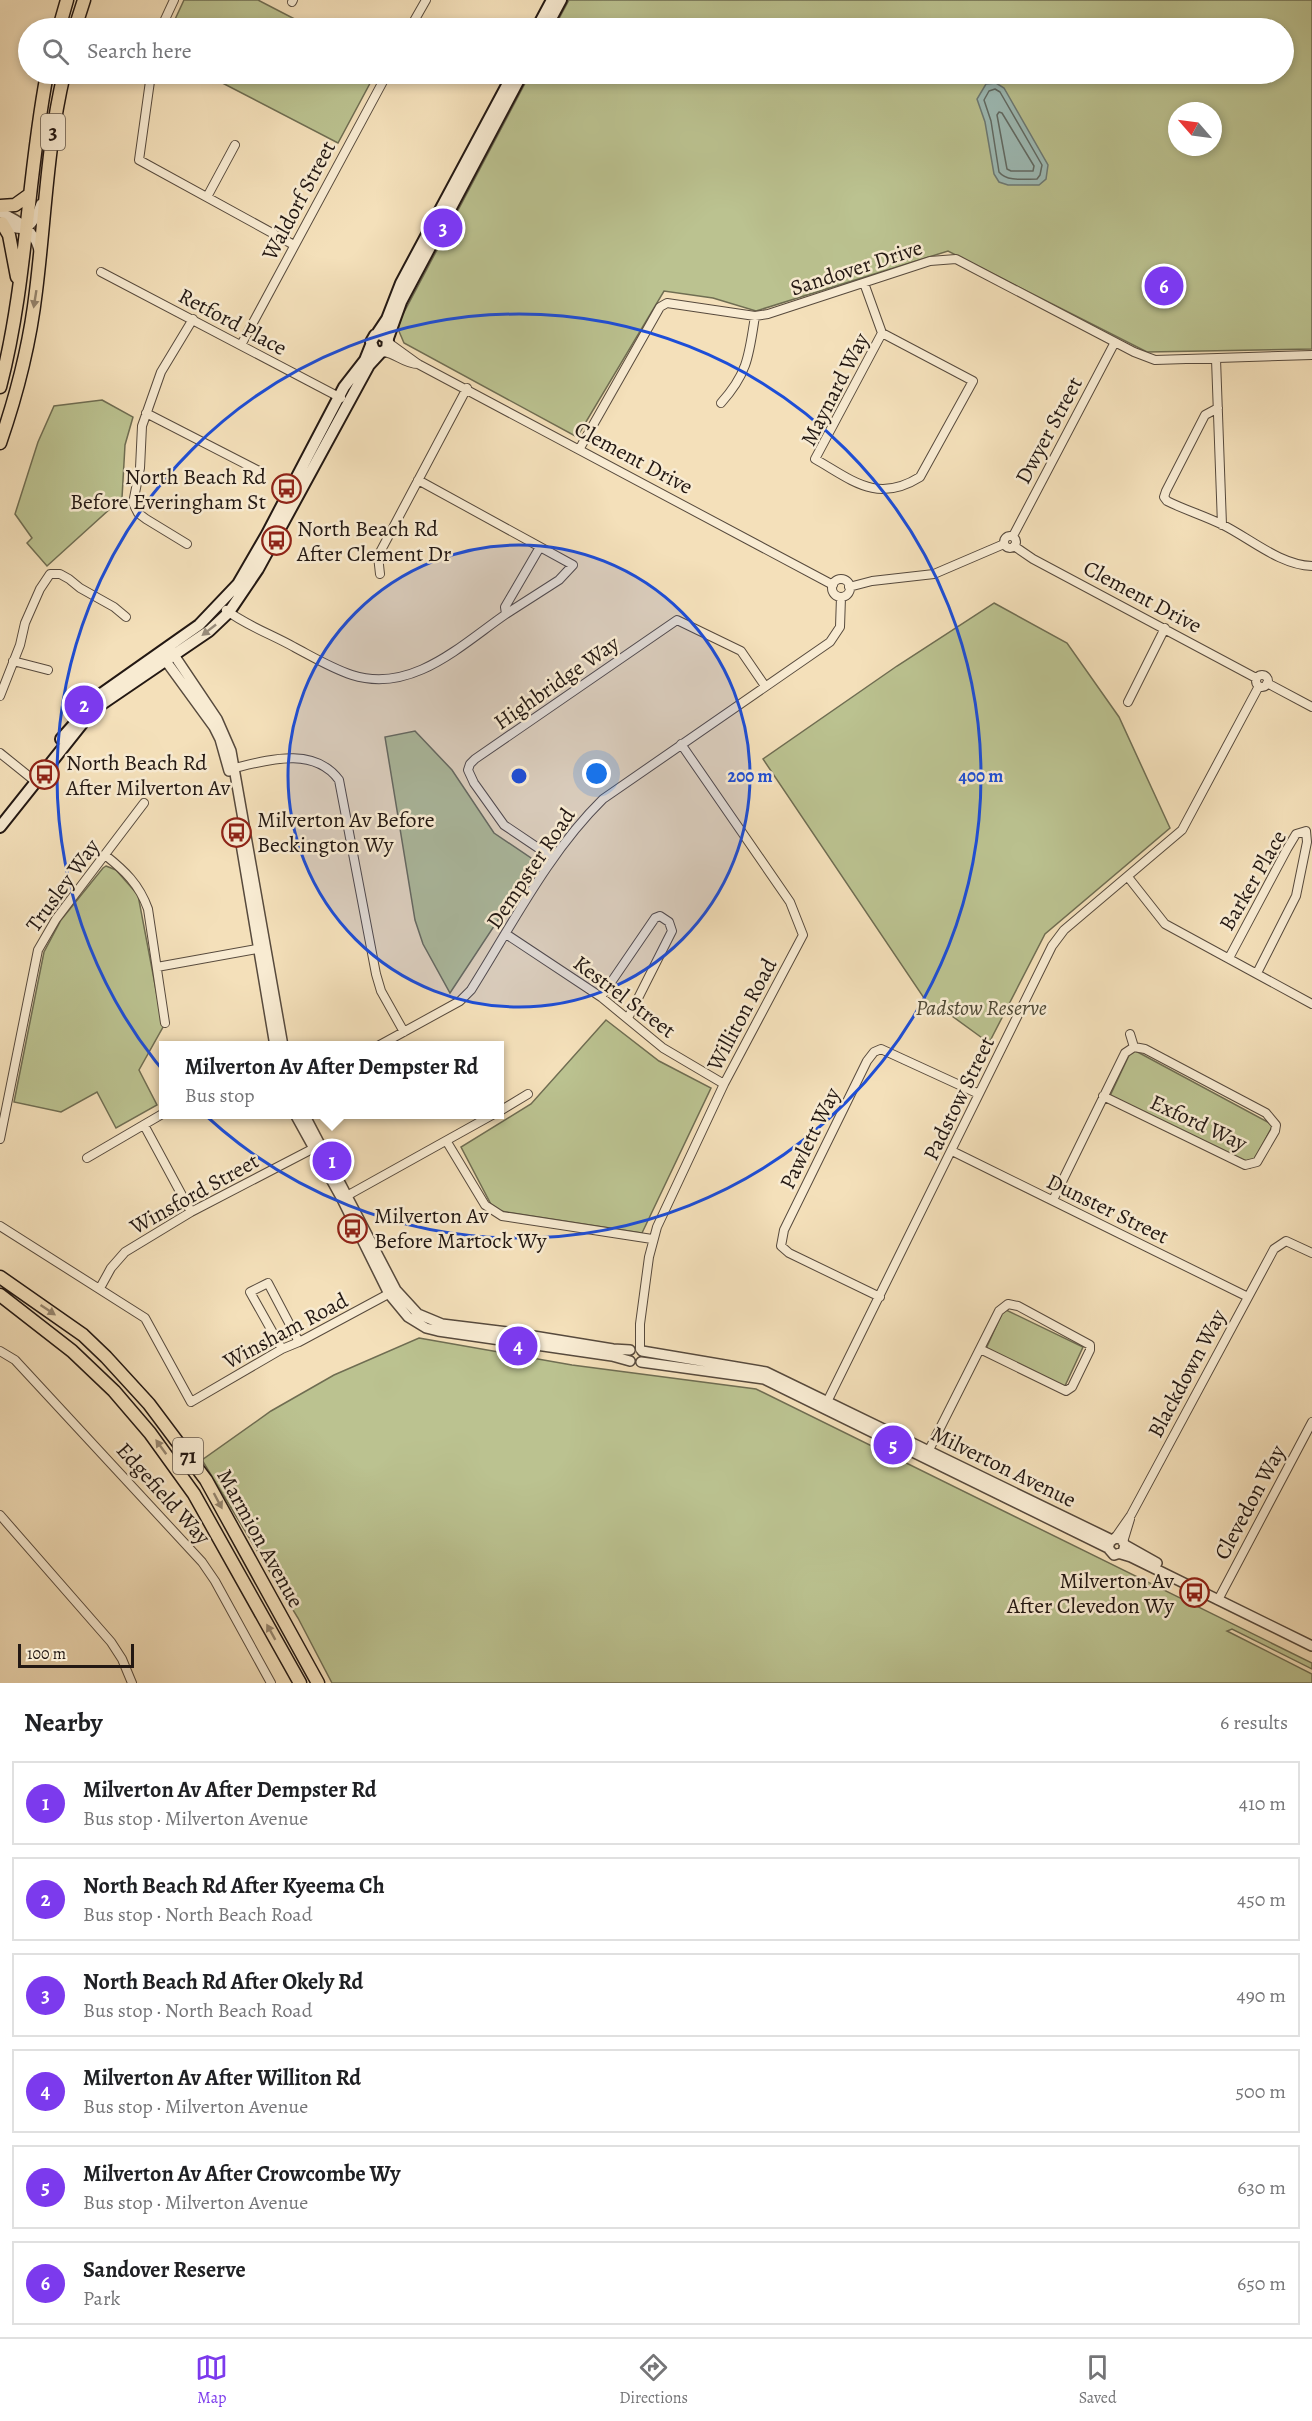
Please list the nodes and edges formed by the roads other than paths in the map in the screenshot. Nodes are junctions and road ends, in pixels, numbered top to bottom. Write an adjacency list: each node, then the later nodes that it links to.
1 (67, 0): 7 (highway)
2 (84, 0): 8 (highway)
3 (174, 0): 9 (street)
4 (426, 0): 10 (street)
5 (552, 0): 11 (main road)
6 (561, 0): 12 (main road)
7 (62, 18)
8 (78, 18)
9 (166, 18)
10 (416, 18)
11 (542, 18)
12 (551, 18)
13 (45, 84): 21 (highway, 3)
14 (62, 84): 20 (highway, 3)
15 (150, 84): 22 (street)
16 (382, 84): 26 (street, Waldorf Street)
17 (508, 84): 35 (main road)
18 (517, 84): 35 (main road)
19 (235, 145): 22 (street)
20 (46, 190): 25 (street); 27 (highway, 3)
21 (29, 195): 23 (highway); 25 (highway, 3)
22 (207, 197): 26 (street)
23 (0, 206)
24 (1, 219): 25 (street); 30 (highway)
25 (22, 227): 27 (street); 30 (highway, 3)
26 (294, 245): 36 (street, Waldorf Street)
27 (40, 253): 45 (highway, 3, one-way to 45)
28 (101, 272): 32 (street, Retford Place)
29 (864, 283): 31 (street, Sandover Drive); 33 (street, Maynard Way); 34 (street, Sandover Drive)
30 (20, 290): 39 (highway, 3)
31 (755, 316): 42 (street); 46 (street, Sandover Drive)
32 (193, 319): 36 (street, Retford Place); 44 (street)
33 (882, 333): 33 (street, Maynard Way)
34 (1115, 342): 38 (street, Sandover Drive); 50 (street, Dwyer Street)
35 (383, 344): 40 (street, Clement Drive); 41 (main road); 41 (main road)
36 (241, 345): 41 (street, Retford Place)
37 (1312, 355): 38 (street, Sandover Drive)
38 (1216, 359): 43 (street)
39 (0, 387)
40 (467, 388): 46 (street, Clement Drive); 48 (street)
41 (344, 400): 60 (main road)
42 (721, 403)
43 (1218, 408): 49 (street); 49 (street)
44 (146, 413): 47 (street); 51 (street)
45 (0, 443)
46 (579, 448): 57 (street, Clement Drive)
47 (261, 472)
48 (418, 480): 54 (street); 56 (street)
49 (1222, 525): 55 (street)
50 (1013, 536): 52 (street); 53 (street)
51 (187, 544)
52 (1005, 544): 53 (street); 58 (street, Clement Drive)
53 (1014, 546): 63 (street, Clement Drive)
54 (540, 547): 61 (street); 61 (street)
55 (1312, 566)
56 (380, 574)
57 (833, 585): 58 (street, Clement Drive); 59 (street, Clement Drive)
58 (849, 587): 59 (street)
59 (841, 597): 68 (street, Dempster Road)
60 (225, 608): 61 (street); 64 (main road)
61 (506, 614)
62 (126, 617): 65 (street)
63 (1165, 628): 67 (street, Clement Drive); 70 (street)
64 (167, 654): 74 (street); 75 (main road)
65 (13, 661): 66 (street); 69 (street)
66 (48, 670)
67 (1263, 685): 71 (street); 81 (street, Padstow Street)
68 (765, 686): 72 (street, Dempster Road); 80 (street, Highbridge Way)
69 (0, 696)
70 (1128, 702)
71 (1312, 706)
72 (681, 744): 80 (street, Dempster Road); 97 (street, Williton Road)
73 (0, 753): 75 (street)
74 (231, 768): 83 (street); 91 (street)
75 (34, 780): 77 (main road); 78 (main road)
76 (144, 803): 79 (street, Trusley Way)
77 (0, 817)
78 (0, 827)
79 (105, 855): 85 (street); 107 (street, Trusley Way)
80 (553, 858): 82 (street, Dempster Road)
81 (1128, 877): 84 (street); 99 (street, Padstow Street)
82 (506, 934): 87 (street, Kestrel Street); 91 (street, Dempster Road)
83 (261, 949): 85 (street); 93 (street); 94 (street)
84 (1229, 958): 86 (street); 86 (street, Barker Place)
85 (157, 967): 90 (street)
86 (1257, 973): 88 (street)
87 (601, 997): 89 (street, Kestrel Street); 89 (street)
88 (1312, 1004)
89 (628, 1018): 97 (street, Kestrel Street)
90 (165, 1023)
91 (404, 1032): 95 (street, Dempster Road)
92 (1130, 1034): 96 (street)
93 (274, 1041)
94 (282, 1041)
95 (387, 1041)
96 (1134, 1047): 100 (street); 100 (street, Exford Way)
97 (724, 1084): 116 (street, Williton Road)
98 (528, 1094): 101 (street)
99 (979, 1094): 110 (street, Padstow Street); 122 (street, Pawlett Way)
100 (1103, 1096): 113 (street)
101 (504, 1109)
102 (159, 1116): 106 (street)
103 (298, 1119): 109 (street, Milverton Avenue)
104 (306, 1119): 109 (street, Milverton Avenue)
105 (486, 1119): 108 (street)
106 (144, 1125): 111 (street); 114 (street)
107 (0, 1139)
108 (447, 1142): 112 (street); 116 (street)
109 (316, 1147): 112 (street, Milverton Avenue); 114 (street, Winsford Street)
110 (952, 1152): 113 (street, Dunster Street); 122 (street, Padstow Street)
111 (87, 1158)
112 (345, 1197): 120 (street, Milverton Avenue)
113 (1053, 1200): 123 (street, Dunster Street)
114 (191, 1212): 119 (street, Winsford Street)
115 (0, 1226): 119 (street)
116 (652, 1239): 127 (street, Williton Road)
117 (1312, 1253): 123 (street, Blackdown Way)
118 (0, 1276): 142 (highway, Marmion Avenue / 71, one-way to 142)
119 (100, 1288): 125 (street, Winsham Road)
120 (392, 1292): 124 (street, Winsham Road); 127 (street, Milverton Avenue); 129 (street, Milverton Avenue)
121 (0, 1295): 141 (highway, Marmion Avenue / 71, one-way to 121)
122 (880, 1297): 131 (street, Padstow Street)
123 (1248, 1297): 135 (street, Blackdown Way)
124 (299, 1342): 125 (street, Winsham Road); 125 (street)
125 (282, 1349)
126 (980, 1349): 126 (street); 133 (street)
127 (636, 1350): 129 (street); 130 (street); 131 (street, Milverton Avenue)
128 (0, 1351): 140 (street, Edgefield Way)
129 (630, 1361): 130 (street)
130 (641, 1362): 131 (street, Milverton Avenue)
131 (826, 1404): 133 (street, Milverton Avenue)
132 (1312, 1422): 136 (street, Clevedon Way)
133 (927, 1454): 135 (street, Milverton Avenue)
134 (0, 1515): 139 (street)
135 (1117, 1544): 136 (street, Milverton Avenue)
136 (1219, 1597): 137 (street, Milverton Avenue); 138 (street, Milverton Avenue)
137 (1312, 1639)
138 (1312, 1646)
139 (132, 1683)
140 (270, 1683)
141 (300, 1683)
142 (318, 1683)

